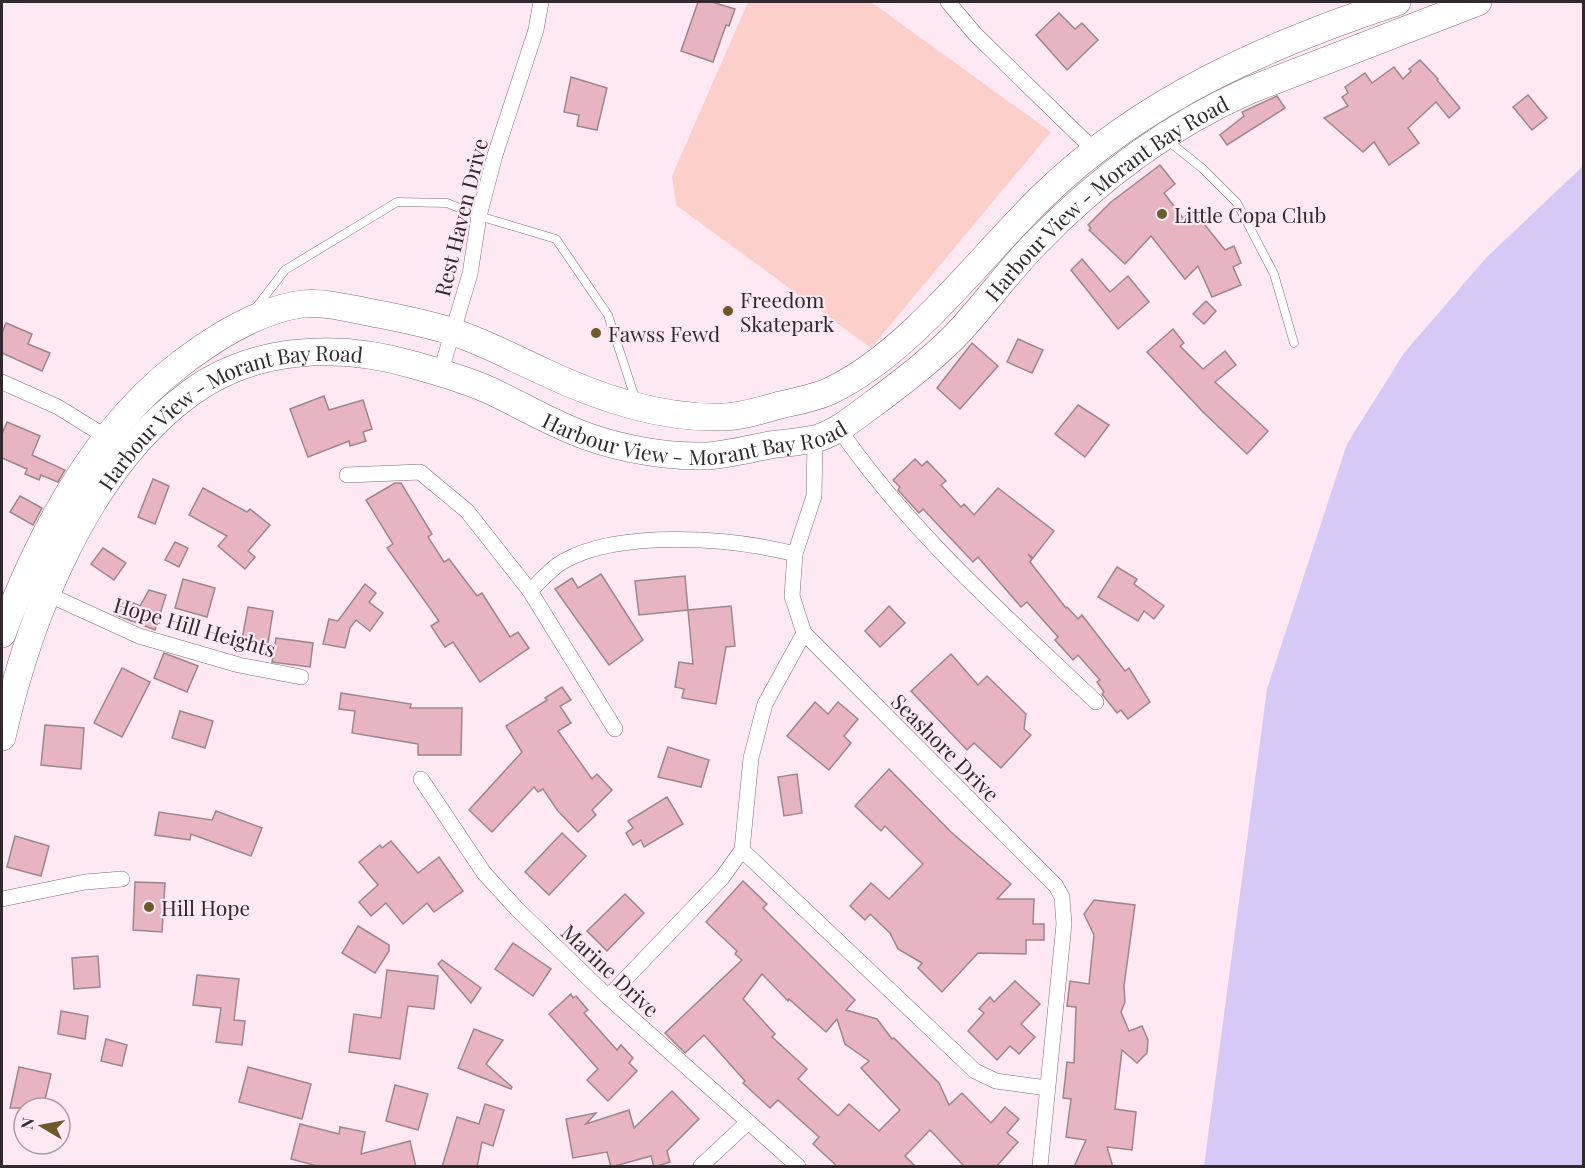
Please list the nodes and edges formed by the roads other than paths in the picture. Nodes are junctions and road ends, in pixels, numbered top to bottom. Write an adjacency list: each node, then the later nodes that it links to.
1 (541, 2): 8 (street, Rest Haven Drive)
2 (948, 2): 7 (street)
3 (1397, 2): 5 (highway, Harbour View - Morant Bay Road)
4 (1478, 2): 6 (highway, Harbour View - Morant Bay Road)
5 (1348, 9): 7 (highway, Harbour View - Morant Bay Road)
6 (1162, 136): 11 (lane); 15 (highway, Harbour View - Morant Bay Road)
7 (1094, 150): 14 (highway, Harbour View - Morant Bay Road)
8 (479, 216): 9 (lane); 10 (street, Rest Haven Drive); 14 (lane)
9 (244, 325): 10 (highway, Harbour View - Morant Bay Road); 16 (highway, Harbour View - Morant Bay Road)
10 (453, 332): 12 (street, Rest Haven Drive); 14 (highway, Harbour View - Morant Bay Road)
11 (1294, 343)
12 (440, 374): 15 (highway, Harbour View - Morant Bay Road); 20 (highway, Harbour View - Morant Bay Road)
13 (2, 382): 16 (street)
14 (638, 408)
15 (827, 434): 18 (street, Seashore Drive); 24 (street)
16 (108, 438): 21 (highway, Harbour View - Morant Bay Road)
17 (347, 475): 19 (street)
18 (795, 554): 19 (street); 22 (street, Seashore Drive)
19 (530, 591): 25 (street)
20 (47, 594): 23 (street, Hope Hill Heights); 26 (highway, Harbour View - Morant Bay Road)
21 (4, 621)
22 (804, 633): 28 (street); 32 (street, Seashore Drive)
23 (301, 677)
24 (1096, 702)
25 (615, 729)
26 (2, 737)
27 (421, 779): 31 (street, Marine Drive)
28 (742, 850): 31 (street); 32 (street)
29 (122, 879): 30 (street)
30 (2, 899)
31 (608, 997): 33 (street, Marine Drive)
32 (1047, 1088): 36 (street, Seashore Drive)
33 (747, 1123): 34 (street); 35 (street, Marine Drive)
34 (701, 1167)
35 (798, 1167)
36 (1040, 1167)

